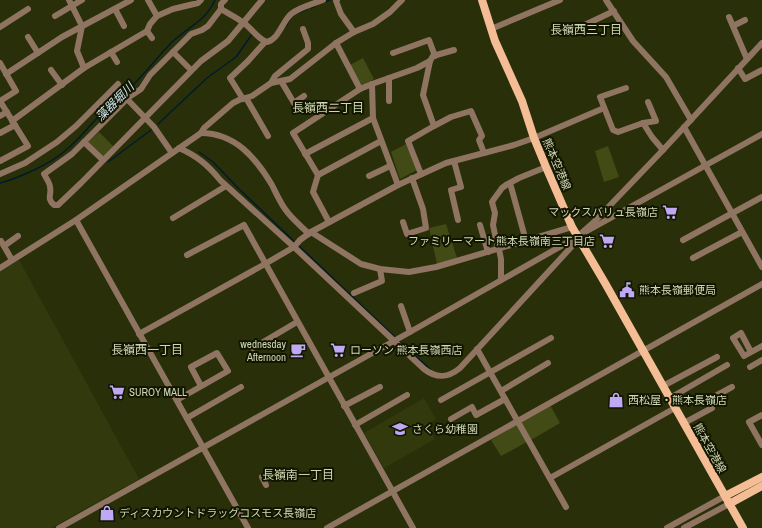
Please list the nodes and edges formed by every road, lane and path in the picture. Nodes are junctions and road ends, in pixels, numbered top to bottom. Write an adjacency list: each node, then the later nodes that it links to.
1 (82, 0): 14 (street)
2 (115, 0): 16 (street)
3 (131, 0): 16 (street)
4 (148, 0): 21 (street)
5 (201, 0): 21 (street)
6 (225, 0): 18 (street)
7 (262, 0): 24 (street)
8 (323, 0): 15 (street)
9 (337, 0): 33 (street)
10 (401, 0): 33 (street)
11 (482, 0): 31 (main road, 熊本空港線)
12 (560, 0): 31 (street)
13 (606, 0): 19 (street)
14 (70, 3): 20 (street); 25 (street)
15 (308, 3): 36 (street)
16 (117, 8): 25 (street); 26 (street)
17 (28, 9): 28 (street)
18 (221, 9): 24 (street); 41 (street)
19 (614, 11): 29 (street); 73 (street)
20 (54, 16)
21 (157, 16): 32 (street)
22 (728, 17): 27 (street)
23 (745, 20): 27 (street)
24 (244, 23): 36 (street); 51 (street)
25 (82, 26): 42 (street); 48 (street)
26 (124, 26)
27 (733, 26): 45 (street)
28 (0, 27)
29 (561, 28)
30 (303, 29): 56 (street)
31 (491, 29): 82 (main road, 熊本空港線)
32 (147, 31): 35 (street); 40 (street)
33 (354, 32): 37 (street)
34 (28, 37): 42 (street)
35 (152, 38)
36 (265, 42): 64 (street)
37 (336, 43): 55 (street); 61 (street)
38 (762, 43): 45 (street)
39 (454, 50): 44 (street)
40 (111, 52): 46 (street); 48 (street)
41 (173, 52): 51 (street); 63 (street)
42 (38, 53): 53 (street)
43 (393, 53): 44 (street)
44 (432, 58): 54 (street); 76 (street)
45 (747, 59): 49 (street)
46 (117, 62)
47 (0, 63): 53 (street)
48 (84, 68): 59 (street)
49 (738, 68): 52 (street); 73 (street)
50 (51, 70): 59 (street)
51 (191, 70): 71 (street)
52 (762, 70)
53 (6, 74): 65 (street)
54 (389, 78): 58 (street); 66 (street)
55 (281, 81): 56 (street); 62 (street)
56 (271, 83): 64 (street)
57 (118, 84): 96 (street)
58 (372, 84): 61 (street); 72 (street)
59 (62, 85): 74 (street)
60 (626, 88): 68 (street)
61 (360, 89): 89 (street)
62 (304, 96)
63 (127, 99): 71 (street); 84 (street)
64 (245, 99): 79 (street); 81 (street)
65 (0, 101): 69 (street)
66 (389, 101)
67 (648, 102): 75 (street)
68 (604, 108): 75 (street); 82 (street)
69 (7, 112): 70 (street); 74 (street)
70 (0, 116)
71 (145, 118): 87 (street); 90 (street)
72 (372, 118): 83 (street); 89 (street)
73 (690, 118): 77 (street)
74 (14, 123): 78 (street); 91 (street)
75 (643, 123): 86 (street)
76 (434, 126): 88 (street); 97 (street)
77 (684, 128): 86 (street); 94 (street)
78 (0, 133)
79 (201, 133): 85 (street); 114 (street)
80 (762, 134): 94 (street)
81 (268, 136)
82 (534, 138): 88 (street); 95 (main road, 熊本空港線)
83 (381, 141): 93 (street); 98 (street)
84 (84, 142): 90 (street); 90 (street)
85 (179, 148): 87 (street); 103 (street)
86 (663, 150): 116 (street)
87 (172, 153): 107 (street)
88 (484, 153): 92 (street)
89 (305, 154): 98 (street)
90 (103, 160)
91 (0, 161)
92 (454, 161): 97 (street); 108 (street)
93 (390, 166): 99 (street); 102 (street)
94 (705, 166): 105 (street); 116 (street)
95 (546, 167): 101 (street); 112 (main road, 熊本空港線)
96 (0, 174)
97 (421, 174): 100 (street)
98 (318, 175): 109 (street)
99 (369, 176)
100 (412, 178): 102 (street); 110 (street)
101 (510, 183): 118 (street); 120 (street)
102 (398, 185): 109 (street)
103 (226, 186): 106 (street); 119 (street)
104 (762, 197): 105 (street)
105 (732, 213): 113 (street); 117 (street)
106 (172, 218)
107 (76, 220): 124 (street); 135 (street)
108 (458, 220)
109 (330, 222): 114 (street)
110 (403, 222)
111 (480, 224): 121 (street)
112 (572, 227): 116 (main road, 熊本空港線); 118 (street)
113 (742, 232): 123 (street); 126 (street)
114 (310, 233): 119 (street); 128 (street)
115 (18, 236): 124 (street)
116 (577, 236): 129 (street); 140 (street); 141 (main road, 熊本空港線)
117 (683, 240)
118 (526, 241): 120 (street)
119 (294, 247): 125 (street); 137 (street)
120 (498, 249): 121 (street); 129 (street)
121 (488, 252): 128 (street)
122 (188, 255): 125 (street)
123 (693, 258)
124 (12, 260): 127 (street)
125 (265, 264): 133 (street); 135 (street)
126 (762, 267)
127 (0, 268)
128 (380, 269): 131 (street)
129 (502, 280): 134 (street)
130 (762, 284): 141 (street)
131 (354, 293)
132 (401, 306): 134 (street)
133 (297, 322): 139 (street); 149 (street)
134 (410, 332): 137 (street)
135 (140, 334): 159 (street)
136 (551, 338): 148 (street)
137 (393, 341): 140 (street); 149 (street)
138 (762, 346): 142 (street)
139 (253, 348)
140 (477, 349): 148 (street)
141 (644, 351): 151 (main road, 熊本空港線); 166 (street)
142 (751, 352)
143 (717, 357): 151 (street)
144 (762, 360): 147 (street)
145 (548, 363): 155 (street)
146 (727, 365): 157 (street)
147 (750, 367)
148 (490, 372): 155 (street); 160 (street)
149 (328, 377): 161 (street); 170 (street)
150 (201, 386): 150 (street); 159 (street)
151 (663, 386): 157 (main road, 熊本空港線)
152 (241, 387): 164 (street)
153 (380, 387): 161 (street)
154 (732, 387): 167 (street)
155 (501, 391): 158 (street)
156 (407, 395): 168 (street)
157 (670, 398): 162 (main road, 熊本空港線)
158 (505, 399): 165 (street); 166 (street)
159 (177, 400): 164 (street)
160 (441, 400)
161 (344, 406): 168 (street)
162 (675, 408): 167 (main road, 熊本空港線); 173 (street)
163 (762, 415): 169 (street)
164 (187, 418): 170 (street)
165 (451, 419)
166 (518, 421): 173 (street); 176 (street)
167 (684, 424): 177 (main road, 熊本空港線)
168 (355, 425): 176 (street)
169 (762, 445)
170 (203, 447): 179 (street); 180 (street)
171 (262, 477): 174 (street)
172 (762, 477): 177 (main road)
173 (550, 478): 178 (street)
174 (266, 485)
175 (762, 486): 177 (main road)
176 (392, 492): 181 (street); 182 (street)
177 (727, 500): 183 (street); 184 (street); 185 (main road, 熊本空港線)
178 (566, 507)
179 (59, 528)
180 (248, 528)
181 (327, 528)
182 (413, 528)
183 (667, 528)
184 (684, 528)
185 (743, 528)

